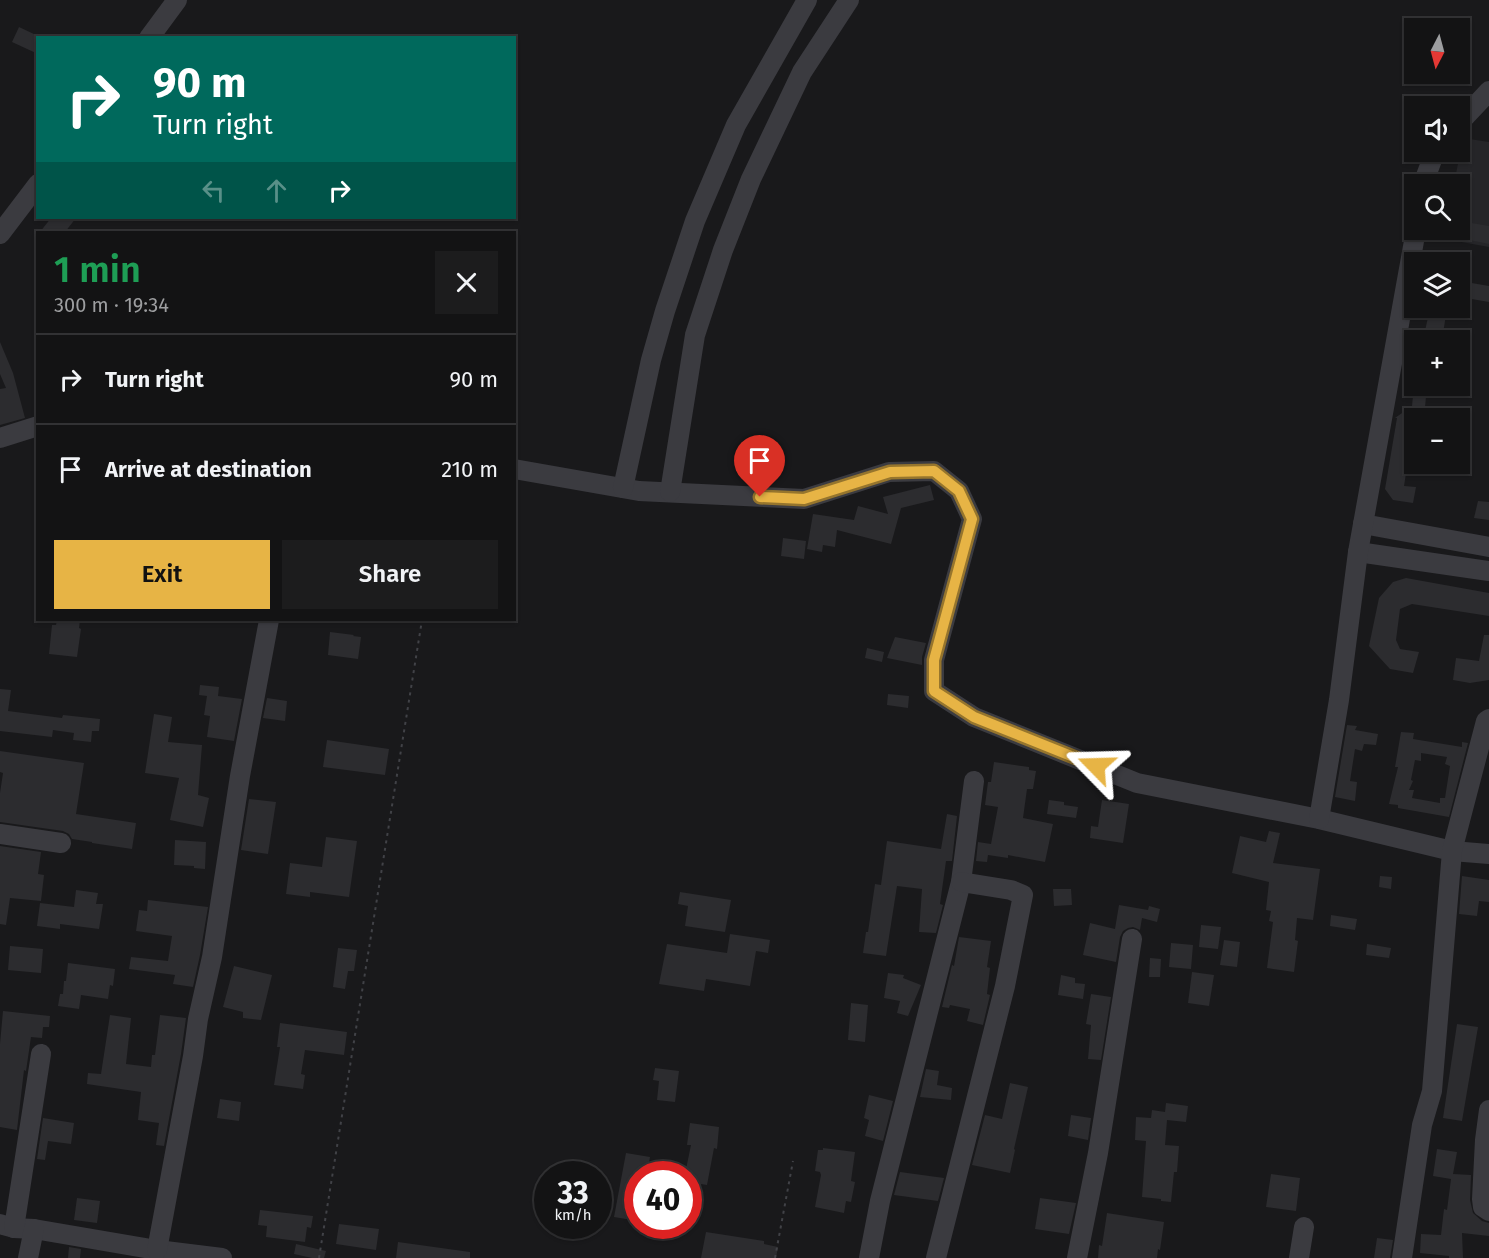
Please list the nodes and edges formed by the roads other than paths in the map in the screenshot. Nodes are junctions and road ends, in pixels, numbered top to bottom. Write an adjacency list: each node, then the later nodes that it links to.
1 (177, 0): 4 (street)
2 (807, 0): 13 (street)
3 (849, 0): 14 (street)
4 (150, 36)
5 (1489, 91): 6 (street)
6 (1470, 111)
7 (36, 187): 8 (street)
8 (0, 234)
9 (1414, 240): 15 (street)
10 (36, 427): 11 (street)
11 (0, 438)
12 (516, 470): 13 (street)
13 (623, 488): 14 (street)
14 (670, 492): 22 (street)
15 (1363, 524): 16 (street); 17 (street)
16 (1489, 547)
17 (1359, 552): 18 (street); 22 (street)
18 (1489, 571)
19 (269, 621): 34 (street)
20 (1489, 719): 25 (street)
21 (974, 781): 27 (street)
22 (1319, 819): 25 (street)
23 (0, 834): 24 (street)
24 (60, 843)
25 (1452, 851): 26 (street); 41 (street)
26 (1489, 854)
27 (961, 882): 37 (street); 38 (street)
28 (1132, 939): 39 (street)
29 (41, 1054): 32 (street)
30 (1489, 1110): 31 (street)
31 (1489, 1211)
32 (16, 1227): 34 (street); 35 (street)
33 (1304, 1227): 40 (street)
34 (157, 1250): 36 (street)
35 (28, 1258)
36 (222, 1258)
37 (869, 1258)
38 (936, 1258)
39 (1077, 1258)
40 (1299, 1258)
41 (1402, 1258)

